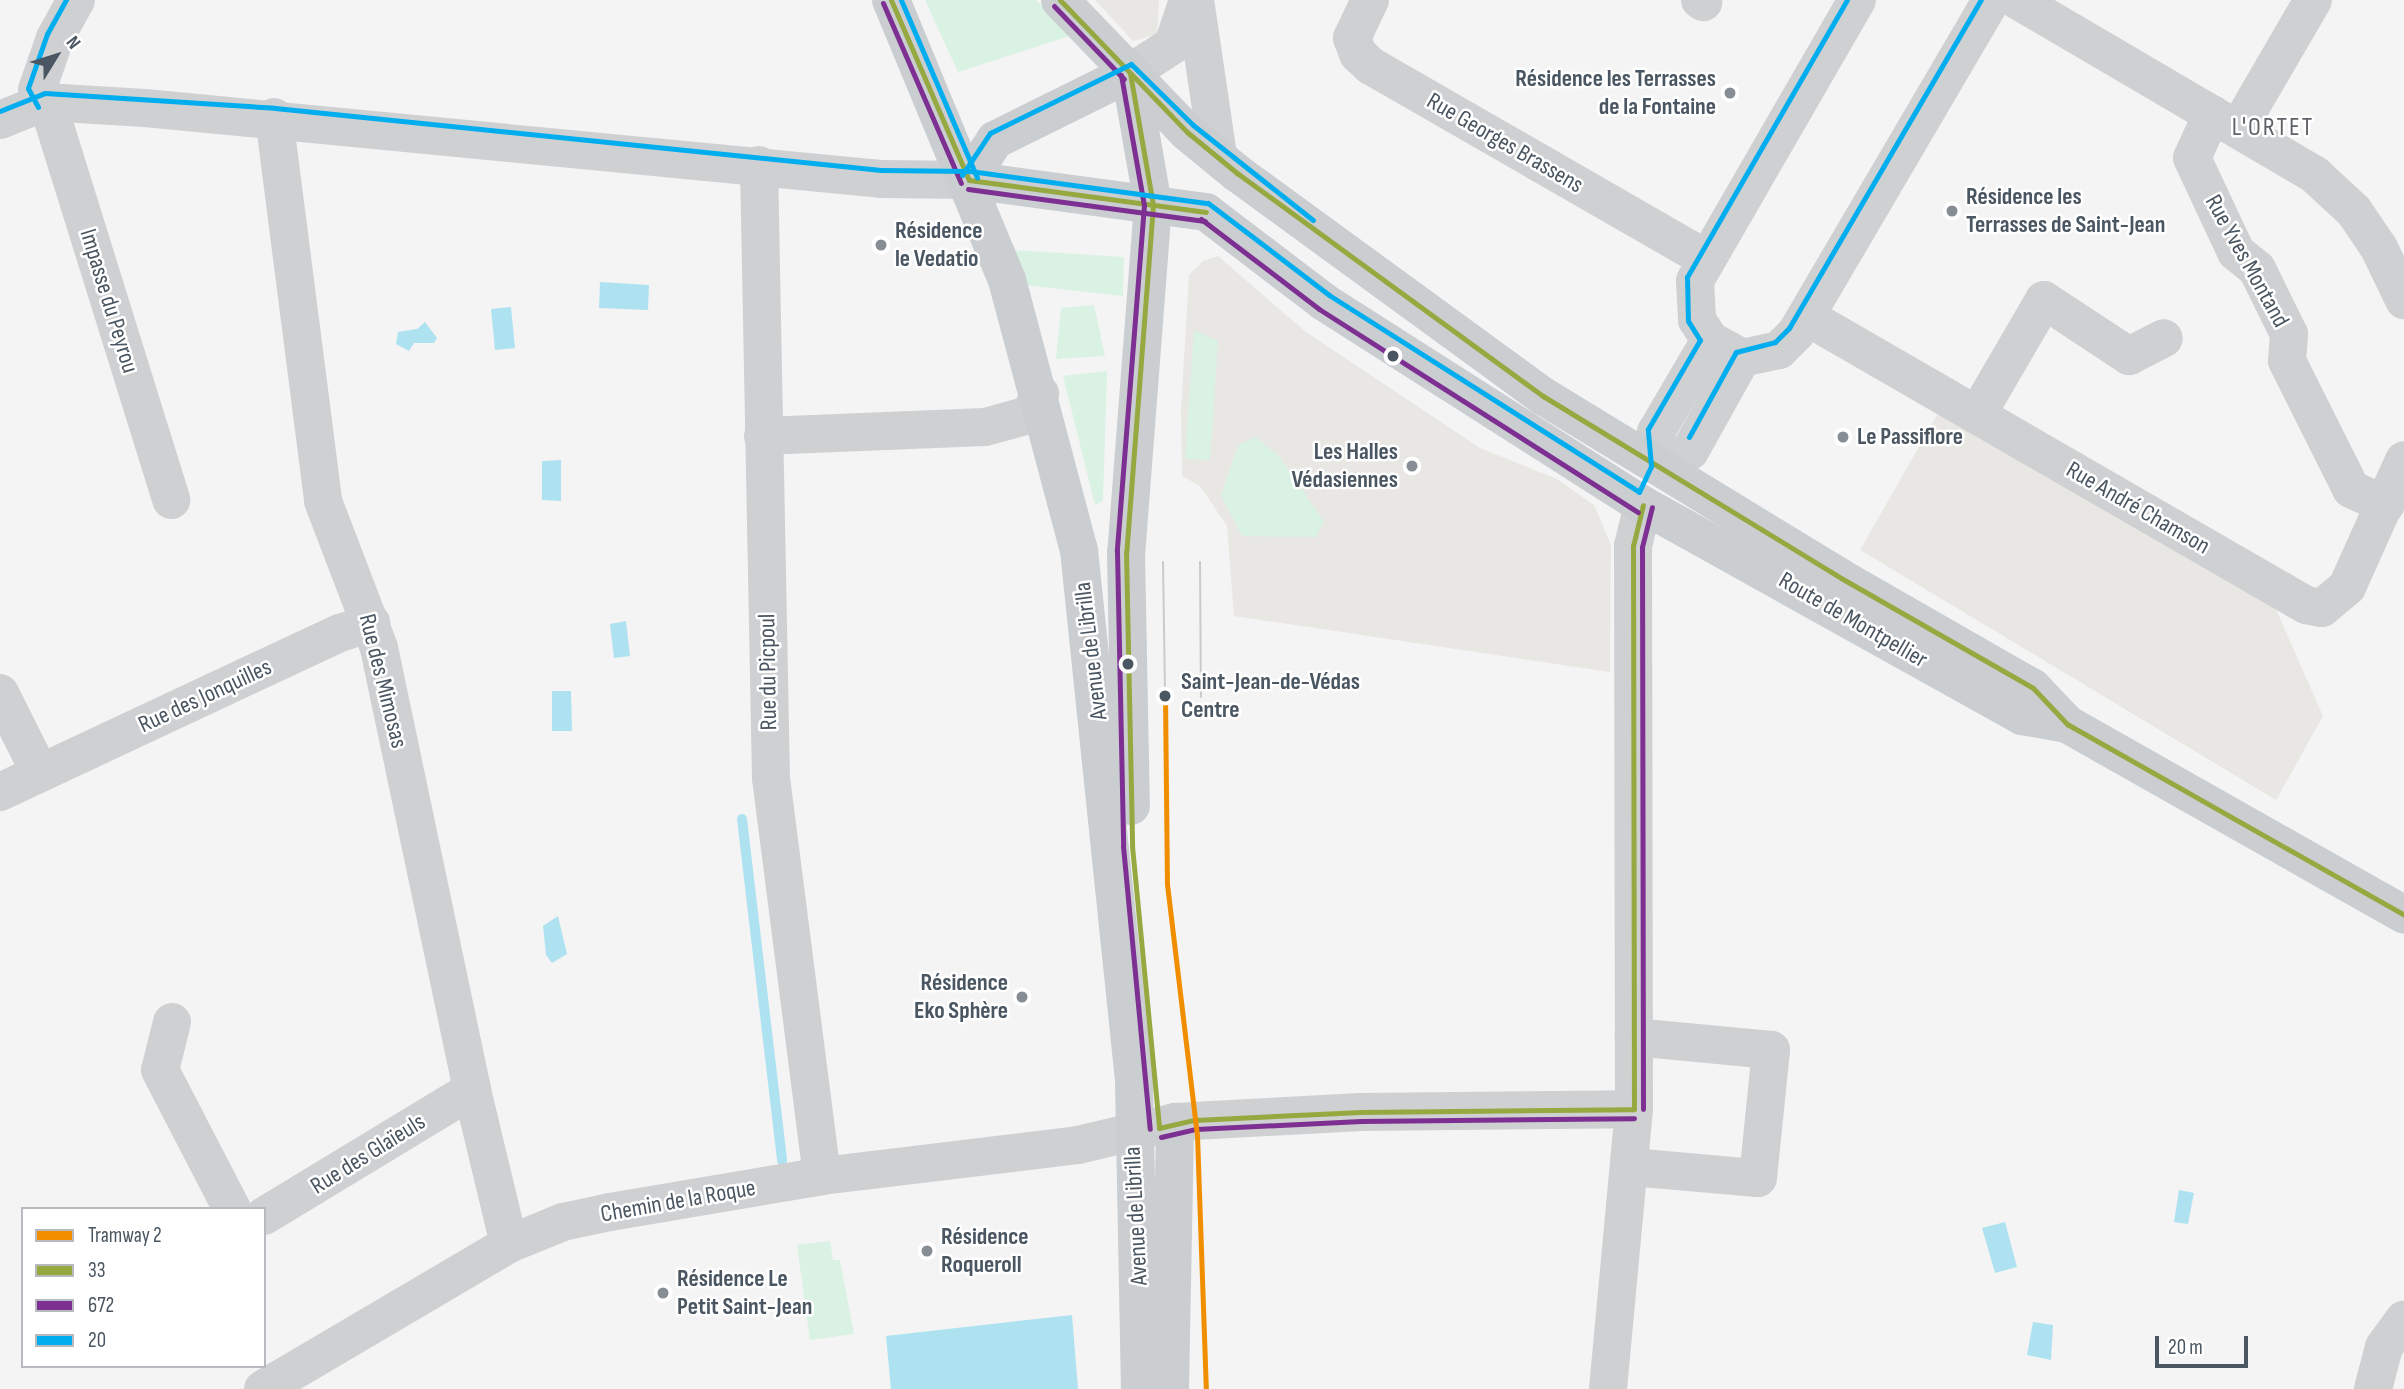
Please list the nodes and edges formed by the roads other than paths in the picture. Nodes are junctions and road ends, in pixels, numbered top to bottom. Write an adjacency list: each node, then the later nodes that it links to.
1 (76, 0): 12 (street, Impasse du Peyrou)
2 (891, 0): 18 (main road)
3 (1060, 0): 11 (main road, Route de Montpellier)
4 (1188, 0): 11 (street)
5 (1195, 0): 16 (street)
6 (1370, 0): 20 (street, Rue Georges Brassens)
7 (1857, 0): 20 (street)
8 (1991, 0): 22 (street)
9 (2017, 0): 15 (street)
10 (2313, 0): 15 (street, Rue Yves Montand)
11 (1130, 73): 16 (main road, Route de Montpellier); 18 (main road); 19 (main road, Avenue de Librilla)
12 (45, 102): 13 (street); 14 (street); 30 (street, Impasse du Peyrou)
13 (274, 117): 17 (street); 33 (street, Rue des Mimosas)
14 (0, 120)
15 (2225, 121): 21 (street); 32 (street, Rue Yves Montand)
16 (1218, 155): 29 (main road, Route de Montpellier)
17 (759, 165): 18 (street); 27 (street, Rue du Picpoul)
18 (970, 180): 19 (main road); 25 (main road, Avenue de Librilla)
19 (1153, 205): 31 (main road, Route de Montpellier); 43 (main road, Avenue de Librilla)
20 (1706, 259): 24 (street)
21 (2404, 300)
22 (1807, 317): 24 (street); 26 (street, Rue André Chamson)
23 (2164, 338): 26 (street)
24 (1726, 349): 29 (street)
25 (1040, 394): 27 (street); 43 (main road, Avenue de Librilla)
26 (1977, 415): 32 (street, Rue André Chamson)
27 (763, 436): 45 (street, Rue du Picpoul)
28 (2404, 460): 32 (street, Rue André Chamson)
29 (1660, 467): 31 (main road); 35 (main road, Route de Montpellier)
30 (171, 500)
31 (1643, 505): 35 (main road, Route de Montpellier); 40 (street)
32 (2385, 505)
33 (371, 623): 36 (street, Rue des Jonquilles); 41 (street, Rue des Mimosas)
34 (0, 693): 36 (street)
35 (2067, 724): 38 (main road, Route de Montpellier)
36 (40, 774): 37 (street, Rue des Jonquilles)
37 (0, 792)
38 (2404, 915)
39 (172, 1022): 46 (street)
40 (1634, 1037): 42 (street); 44 (street)
41 (472, 1090): 47 (street, Rue des Glaïeuls); 48 (street, Rue des Mimosas)
42 (1634, 1109): 43 (street, Chemin de la Roque); 44 (street)
43 (1156, 1129): 45 (street, Chemin de la Roque); 51 (main road, Avenue de Librilla); 52 (main road, Avenue de Librilla); 53 (main road)
44 (1631, 1167): 54 (street)
45 (821, 1176): 48 (street, Chemin de la Roque)
46 (231, 1207)
47 (266, 1215)
48 (509, 1244): 50 (street, Chemin de la Roque)
49 (2404, 1320): 55 (street)
50 (263, 1389)
51 (1140, 1389)
52 (1154, 1389)
53 (1170, 1389)
54 (1608, 1389)
55 (2373, 1389)

